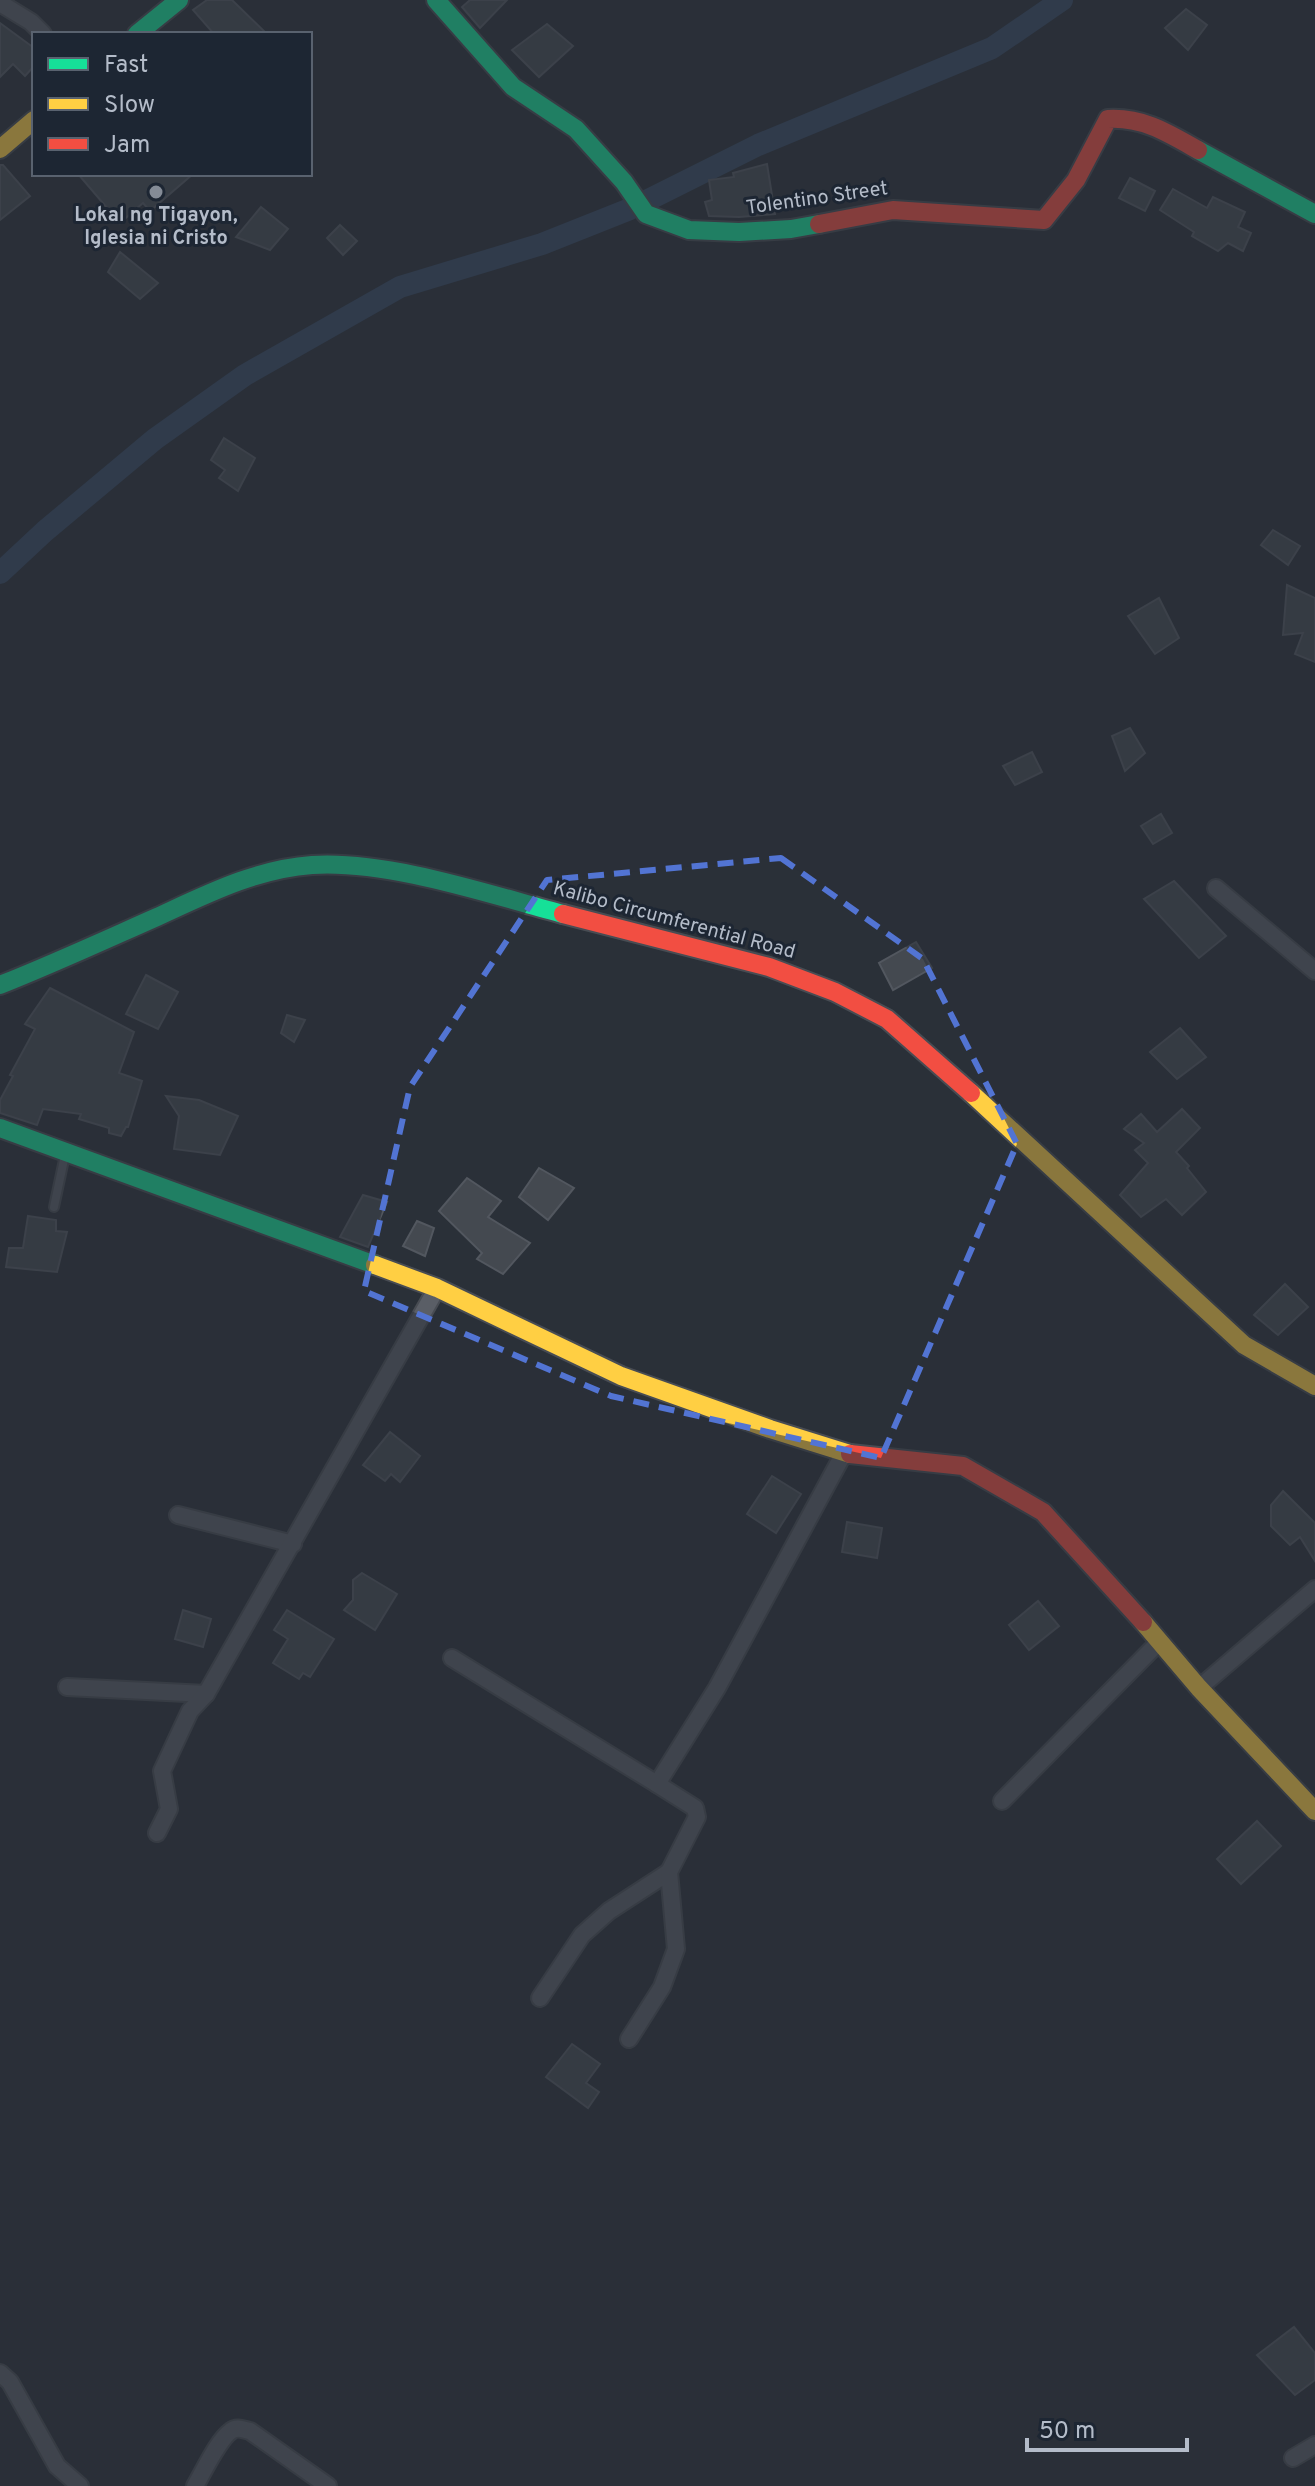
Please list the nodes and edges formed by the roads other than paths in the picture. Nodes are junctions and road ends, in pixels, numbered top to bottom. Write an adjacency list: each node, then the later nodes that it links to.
1 (179, 0): 5 (street)
2 (436, 0): 8 (street, Tolentino Street)
3 (0, 3): 4 (street)
4 (41, 32)
5 (139, 32)
6 (32, 122): 7 (street)
7 (0, 149)
8 (1315, 214)
9 (1216, 888): 10 (street)
10 (1315, 971)
11 (0, 985): 16 (street, Kalibo Circumferential Road)
12 (0, 1128): 13 (street)
13 (66, 1151): 14 (lane); 15 (street)
14 (54, 1207)
15 (437, 1288): 17 (street); 19 (street)
16 (1315, 1386)
17 (844, 1453): 21 (street); 26 (street)
18 (178, 1515): 19 (street)
19 (293, 1544): 25 (street)
20 (1315, 1589): 24 (street)
21 (1160, 1641): 24 (street); 27 (street)
22 (452, 1658): 26 (street)
23 (67, 1687): 25 (street)
24 (1199, 1688): 28 (street)
25 (206, 1694): 29 (street)
26 (657, 1784): 30 (street)
27 (1002, 1801)
28 (1315, 1811)
29 (157, 1833)
30 (669, 1872): 31 (street); 32 (street)
31 (540, 1998)
32 (629, 2039)
33 (0, 2373): 36 (street)
34 (1315, 2445): 35 (street)
35 (1293, 2458)
36 (80, 2486)
37 (195, 2486): 38 (street)
38 (328, 2486)

